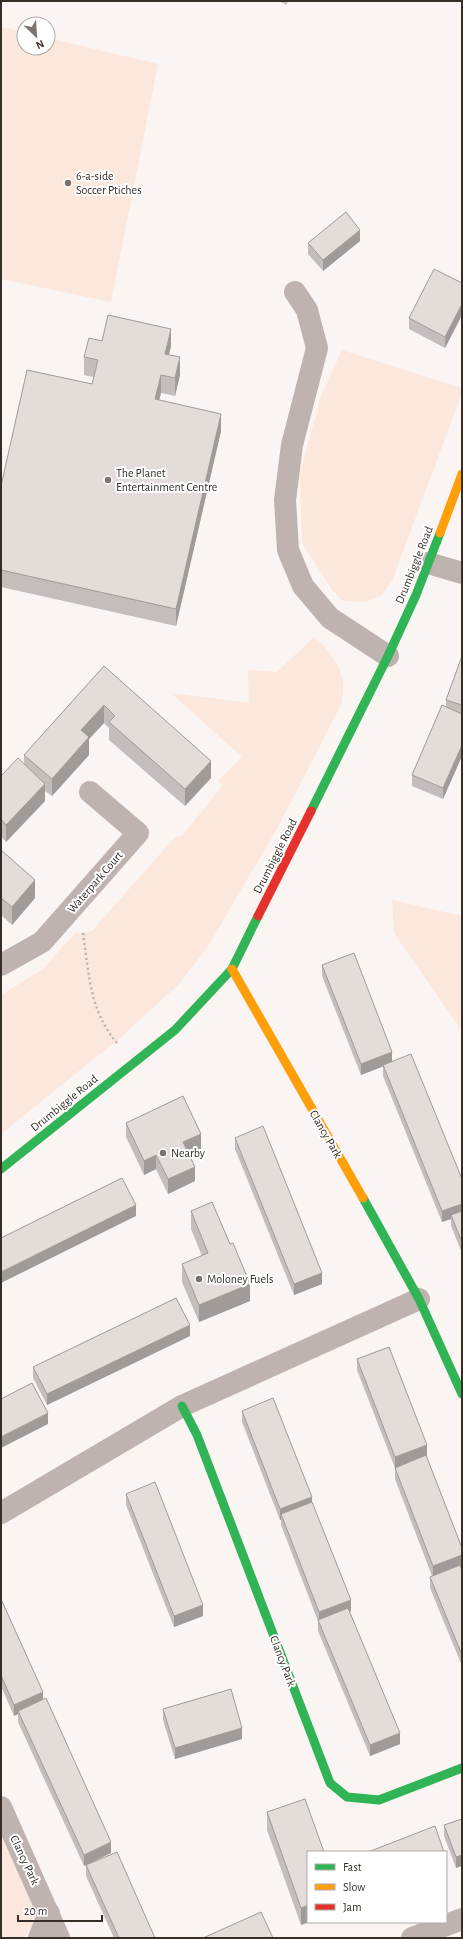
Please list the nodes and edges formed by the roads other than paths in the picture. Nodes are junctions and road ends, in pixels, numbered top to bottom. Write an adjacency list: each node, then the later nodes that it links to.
1 (295, 292): 5 (street)
2 (462, 474): 3 (street, Drumbiggle Road)
3 (428, 563): 4 (street); 5 (street, Drumbiggle Road)
4 (462, 574)
5 (388, 656): 8 (street, Drumbiggle Road)
6 (90, 792): 7 (street, Waterpark Court)
7 (1, 965)
8 (232, 969): 9 (street, Drumbiggle Road); 10 (street, Clancy Park)
9 (1, 1169)
10 (419, 1299): 11 (street, Clancy Park); 12 (street)
11 (462, 1394)
12 (182, 1406): 13 (street); 14 (street, Clancy Park)
13 (1, 1513)
14 (462, 1768)
15 (1, 1807): 16 (street, Clancy Park)
16 (49, 1913): 18 (street); 19 (street, Clancy Park)
17 (462, 1919): 20 (street)
18 (39, 1938)
19 (59, 1938)
20 (412, 1938)

